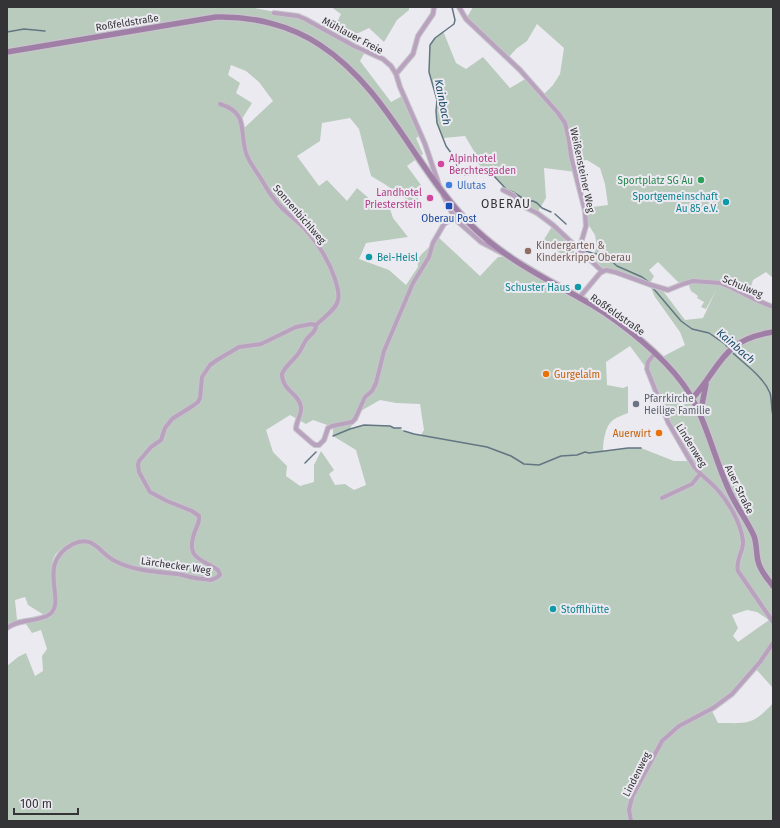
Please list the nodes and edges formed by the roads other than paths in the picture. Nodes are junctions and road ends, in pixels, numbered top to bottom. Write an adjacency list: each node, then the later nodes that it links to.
1 (434, 7): 5 (street)
2 (459, 7): 10 (street, Weißensteiner Weg)
3 (274, 13): 5 (street, Mühlauer Freie)
4 (7, 52): 7 (main road, Roßfeldstraße)
5 (396, 74): 7 (street, Mühlauer Freie)
6 (220, 104): 15 (street, Sonnenbichlweg)
7 (441, 189): 9 (street, Roßfeldstraße); 11 (main road, Roßfeldstraße)
8 (503, 190): 10 (street)
9 (453, 218): 11 (street, Roßfeldstraße); 15 (street, Sonnenbichlweg)
10 (579, 250): 12 (street)
11 (507, 256): 13 (main road, Roßfeldstraße)
12 (602, 271): 13 (street); 14 (street, Schulweg)
13 (579, 298): 17 (main road, Roßfeldstraße)
14 (773, 307)
15 (316, 325): 28 (street, Lärchecker Weg)
16 (773, 332): 18 (main road)
17 (655, 353): 19 (main road, Roßfeldstraße); 24 (street, Lindenweg)
18 (706, 383): 20 (main road); 21 (main road)
19 (686, 389): 20 (main road); 22 (main road, Roßfeldstraße)
20 (701, 389): 22 (main road)
21 (703, 397): 22 (main road); 23 (main road)
22 (692, 399): 23 (main road, Auer Straße)
23 (700, 415): 26 (main road, Auer Straße)
24 (700, 474): 25 (street); 27 (street, Lindenweg)
25 (662, 498)
26 (773, 586)
27 (773, 622)
28 (7, 628)
29 (773, 643): 30 (street, Lindenweg)
30 (631, 821)

